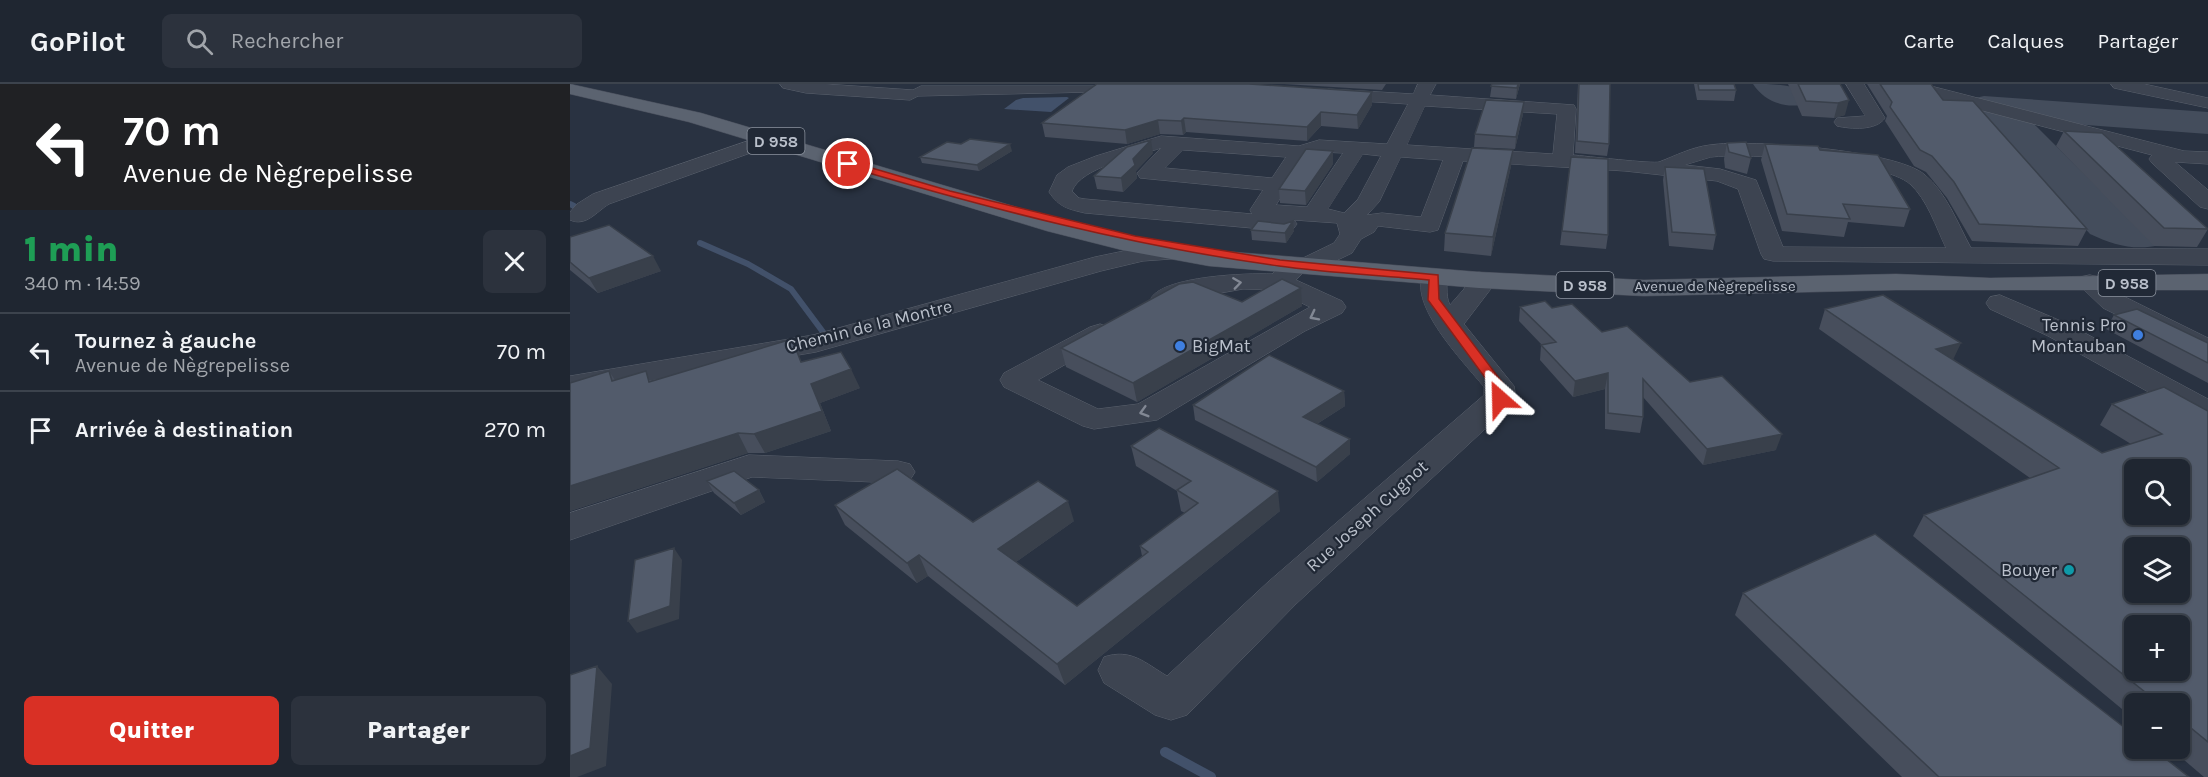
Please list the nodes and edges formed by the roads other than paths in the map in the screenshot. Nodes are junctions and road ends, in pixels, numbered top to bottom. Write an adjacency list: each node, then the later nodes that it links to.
1 (789, 84): 10 (street)
2 (935, 84): 5 (street)
3 (1855, 84): 12 (street)
4 (2120, 84): 11 (street)
5 (1161, 85)
6 (1894, 86): 13 (street); 20 (street)
7 (570, 92): 14 (main road, Avenue de Nègrepelisse / D 958)
8 (1423, 92): 9 (street); 17 (street); 22 (street)
9 (1316, 94)
10 (910, 95)
11 (2205, 101)
12 (1844, 122)
13 (2059, 133)
14 (771, 139): 25 (main road, Avenue de Nègrepelisse / D 958); 29 (street)
15 (1178, 143): 18 (street); 24 (street); 28 (street)
16 (1357, 148): 17 (street); 18 (street); 30 (street)
17 (1395, 150): 19 (street); 27 (street)
18 (1299, 152): 24 (street)
19 (1455, 154): 22 (street); 27 (street)
20 (2184, 157): 21 (street); 26 (street)
21 (2208, 158)
22 (1562, 162): 23 (street)
23 (1625, 165): 34 (street); 34 (street)
24 (1277, 185): 28 (street)
25 (947, 193): 32 (main road, Avenue de Nègrepelisse / D 958); 37 (main road, Avenue de Nègrepelisse / D 958)
26 (2208, 202)
27 (1375, 211): 31 (street)
28 (1256, 215): 30 (street)
29 (579, 216)
30 (1314, 220): 31 (street)
31 (1345, 233): 37 (street); 38 (street)
32 (1122, 243): 33 (main road, Avenue de Nègrepelisse / D 958); 36 (street, Chemin de la Montre)
33 (1176, 253): 36 (street, Chemin de la Montre); 37 (main road, Avenue de Nègrepelisse / D 958)
34 (1962, 255): 35 (street)
35 (2208, 257)
36 (1095, 266): 48 (street, Chemin de la Montre)
37 (1291, 269): 37 (street, one-way to 37); 38 (main road, Avenue de Nègrepelisse / D 958)
38 (1358, 270): 39 (main road, Avenue de Nègrepelisse / D 958)
39 (1434, 277): 40 (main road, Avenue de Nègrepelisse / D 958); 45 (street, Rue Joseph Cugnot)
40 (1479, 280): 43 (main road, Avenue de Nègrepelisse / D 958); 45 (street)
41 (2208, 282): 42 (main road, Avenue de Nègrepelisse / D 958)
42 (2090, 283): 43 (main road, Avenue de Nègrepelisse / D 958); 44 (street)
43 (2010, 293): 49 (street)
44 (2132, 311): 46 (street); 47 (street)
45 (1451, 322): 52 (street, Rue Joseph Cugnot)
46 (2208, 330)
47 (2208, 349)
48 (570, 385)
49 (2208, 411)
50 (898, 472): 51 (street)
51 (570, 527)
52 (1120, 670)

